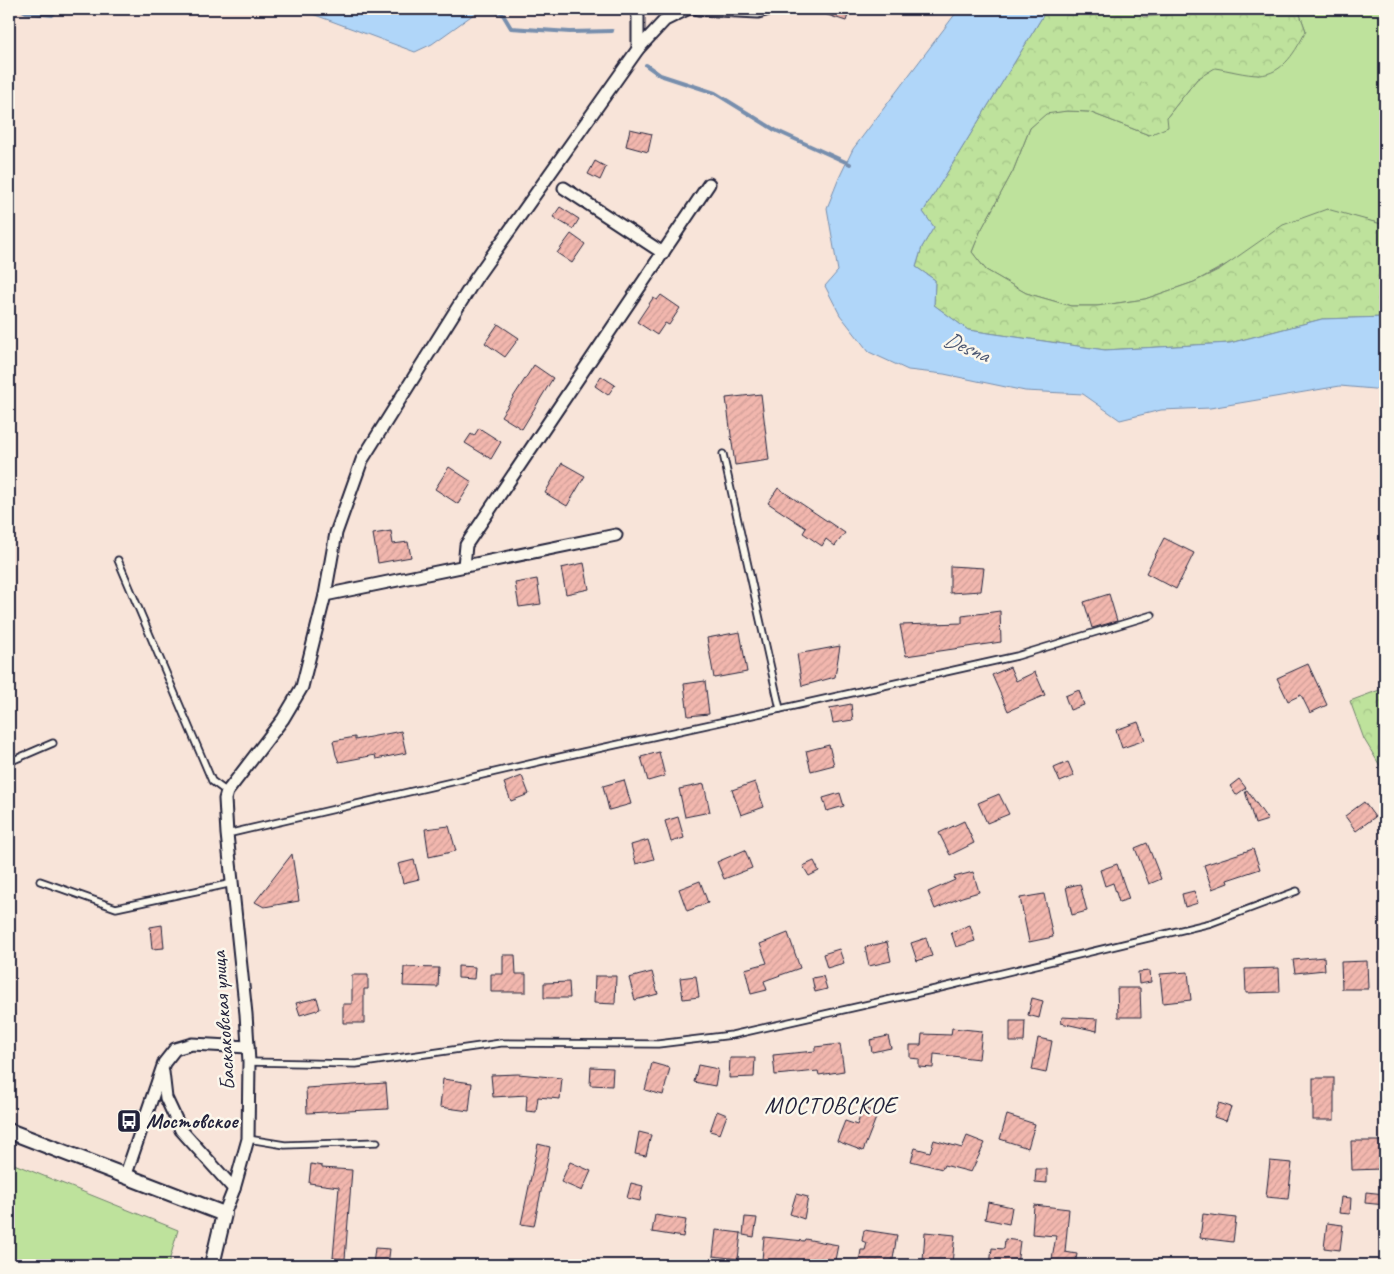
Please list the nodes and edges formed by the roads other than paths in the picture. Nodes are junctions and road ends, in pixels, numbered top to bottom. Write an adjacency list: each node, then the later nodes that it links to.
1 (636, 9): 5 (street)
2 (687, 9): 5 (street)
3 (698, 9): 4 (street)
4 (769, 9)
5 (638, 49): 13 (street)
6 (709, 184): 8 (street)
7 (564, 188): 8 (street)
8 (663, 253): 12 (street)
9 (723, 454): 15 (lane)
10 (616, 535): 12 (street)
11 (118, 560): 18 (lane)
12 (464, 566): 13 (street)
13 (325, 595): 18 (street)
14 (1152, 615): 15 (lane)
15 (780, 709): 19 (lane)
16 (53, 743): 17 (lane)
17 (9, 762)
18 (226, 796): 19 (street, Баскаковская улица)
19 (227, 834): 21 (street, Баскаковская улица)
20 (40, 881): 21 (lane)
21 (233, 883): 23 (street, Баскаковская улица)
22 (1297, 892): 24 (lane)
23 (248, 1047): 24 (street, Баскаковская улица); 25 (street)
24 (249, 1062): 27 (street, Баскаковская улица)
25 (162, 1068): 29 (street); 30 (street)
26 (9, 1131): 29 (street)
27 (248, 1139): 28 (lane); 30 (street, Баскаковская улица)
28 (377, 1142)
29 (124, 1177): 31 (street)
30 (234, 1189): 31 (street, Баскаковская улица)
31 (224, 1214): 32 (street, Баскаковская улица)
32 (212, 1265)

